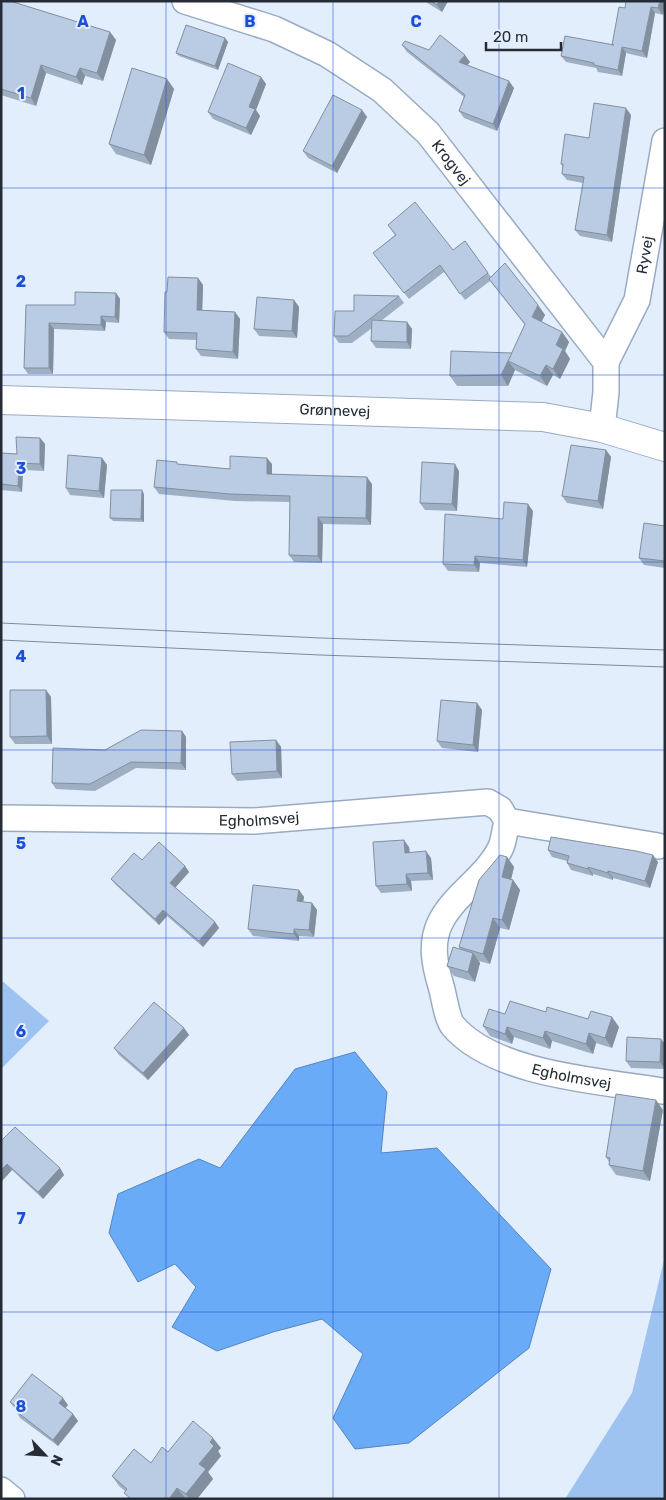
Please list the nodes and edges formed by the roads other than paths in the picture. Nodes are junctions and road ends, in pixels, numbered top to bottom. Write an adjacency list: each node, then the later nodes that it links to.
1 (185, 1): 3 (street, Krogvej)
2 (665, 141): 3 (street, Ryvej)
3 (606, 362): 5 (street)
4 (1, 400): 5 (street, Grønnevej)
5 (602, 428): 6 (street, Grønnevej)
6 (665, 447)
7 (1, 818): 8 (street, Egholmsvej)
8 (507, 821): 9 (street); 10 (street, Egholmsvej)
9 (658, 846)
10 (662, 1091)
11 (1, 1490): 12 (street)
12 (12, 1499)

